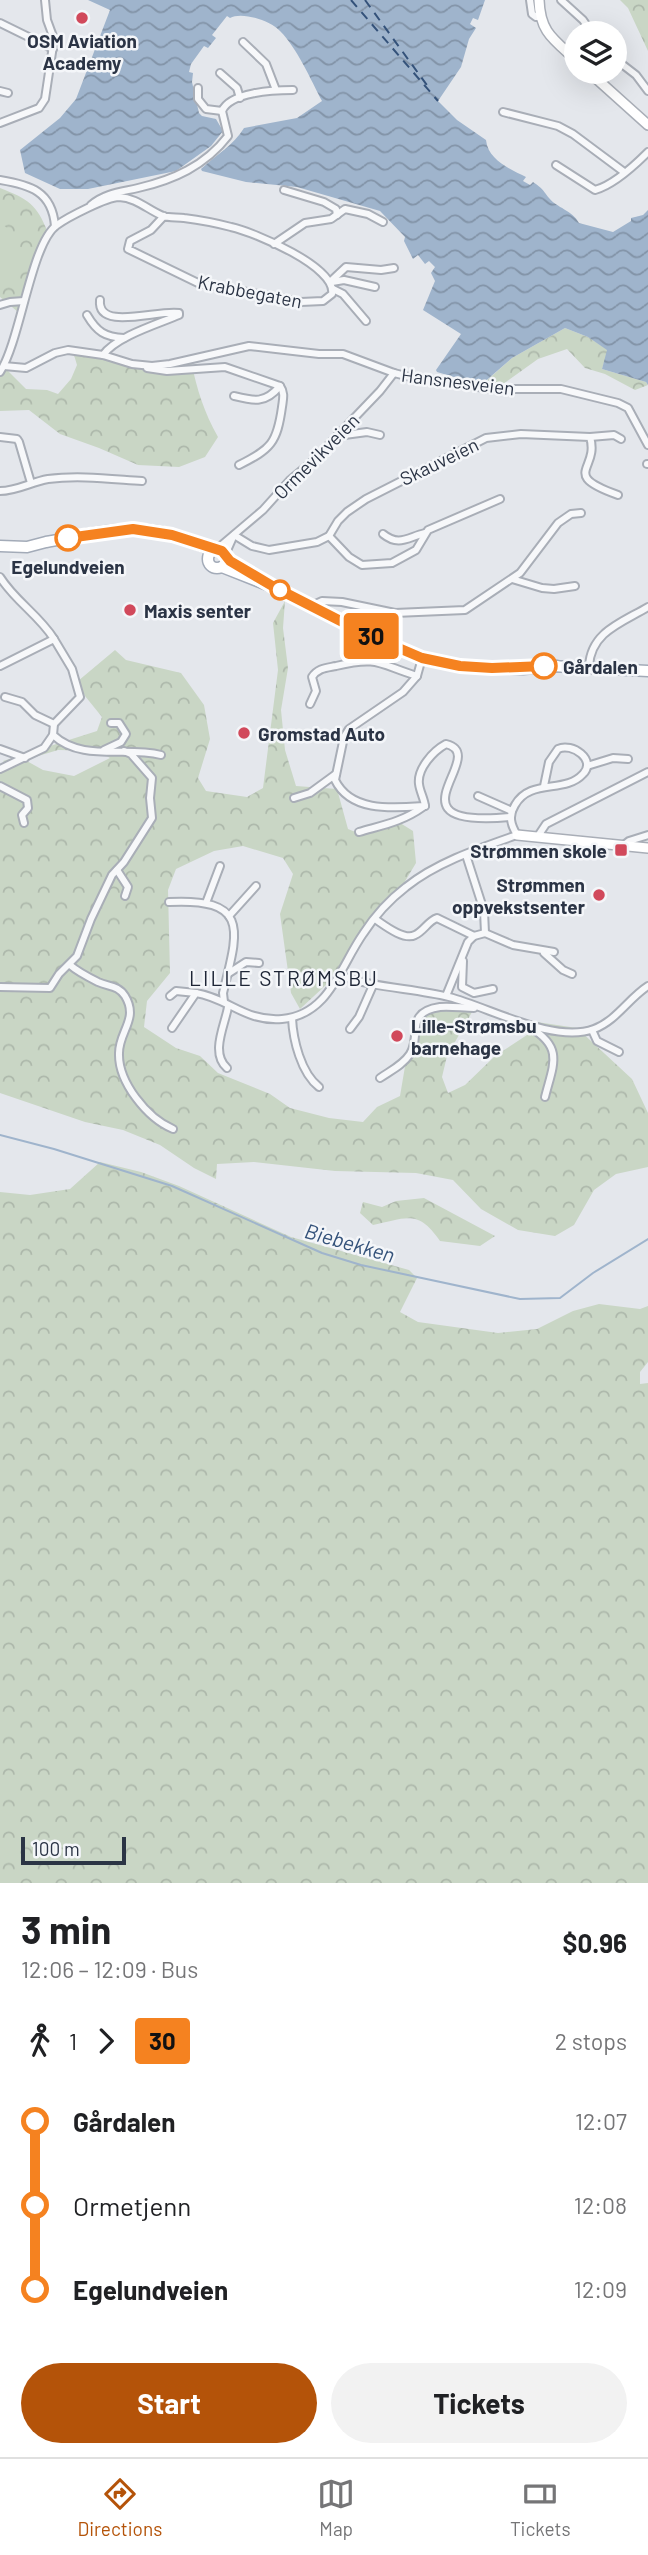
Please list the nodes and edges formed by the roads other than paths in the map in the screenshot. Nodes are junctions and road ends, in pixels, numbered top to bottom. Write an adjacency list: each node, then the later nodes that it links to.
1 (45, 0): 9 (street)
2 (530, 0): 5 (street)
3 (539, 0): 5 (main road)
4 (561, 0): 6 (street)
5 (540, 17): 10 (main road)
6 (584, 21)
7 (0, 23): 9 (street)
8 (243, 42): 15 (street)
9 (53, 49): 23 (street)
10 (564, 49)
11 (627, 68): 18 (street)
12 (220, 73): 20 (street)
13 (602, 84): 24 (main road)
14 (198, 88): 21 (street)
15 (276, 90): 16 (street); 20 (street)
16 (293, 90)
17 (0, 91): 19 (street)
18 (648, 92)
19 (8, 93)
20 (240, 98): 21 (street)
21 (222, 111): 30 (street)
22 (503, 112): 27 (street)
23 (0, 123)
24 (648, 125)
25 (648, 152): 27 (street)
26 (556, 165): 27 (street)
27 (624, 172)
28 (0, 180): 34 (street)
29 (284, 190): 31 (street)
30 (90, 206): 32 (street); 34 (street)
31 (337, 215): 33 (street); 35 (street)
32 (164, 216): 35 (street); 37 (street, Krabbegaten)
33 (383, 222)
34 (55, 226): 40 (street)
35 (274, 244): 37 (street)
36 (394, 268): 37 (street)
37 (332, 286): 38 (street); 43 (street)
38 (375, 287)
39 (100, 300): 44 (street)
40 (24, 301): 41 (street); 47 (street)
41 (0, 305)
42 (87, 315): 44 (street)
43 (366, 321)
44 (126, 339): 45 (street)
45 (103, 355): 46 (street, Hansnesveien); 47 (street, Hansnesveien)
46 (142, 365): 48 (street, Hansnesveien); 49 (street)
47 (2, 369)
48 (394, 373): 52 (street, Ormevikveien); 56 (street, Hansnesveien)
49 (280, 386): 50 (street); 57 (street)
50 (234, 396)
51 (380, 435): 52 (street)
52 (337, 436): 66 (street, Ormevikveien)
53 (0, 437): 59 (street)
54 (590, 437): 55 (street, Skauveien); 61 (street); 67 (street, Skauveien)
55 (621, 439)
56 (648, 444)
57 (239, 465)
58 (142, 481): 59 (street)
59 (31, 483): 60 (street)
60 (0, 491)
61 (618, 495)
62 (500, 499): 64 (street)
63 (581, 513): 73 (street)
64 (425, 533): 65 (street); 67 (street)
65 (383, 534)
66 (234, 535): 67 (street); 70 (street, Ormevikveien)
67 (329, 536)
68 (178, 537): 69 (main road); 70 (main road); 71 (main road)
69 (0, 545)
70 (221, 555): 71 (main road); 71 (main road); 75 (main road)
71 (208, 560)
72 (0, 577): 77 (street)
73 (512, 579): 74 (street); 75 (street)
74 (575, 586)
75 (311, 606): 78 (main road)
76 (648, 607): 80 (street)
77 (54, 639): 79 (street); 86 (street)
78 (422, 658): 80 (main road); 82 (street)
79 (0, 666)
80 (589, 666): 81 (main road)
81 (648, 671)
82 (417, 676): 84 (street); 97 (street)
83 (5, 697): 86 (street)
84 (310, 704)
85 (111, 723): 90 (street)
86 (54, 724): 87 (street)
87 (53, 735): 90 (street); 92 (street)
88 (0, 749): 92 (street)
89 (124, 751): 90 (street); 91 (street); 113 (street)
90 (102, 752)
91 (161, 755)
92 (25, 758): 95 (street)
93 (628, 758): 94 (street)
94 (587, 766): 99 (street); 99 (street)
95 (0, 769)
96 (648, 772): 108 (street)
97 (335, 774): 101 (street); 102 (street)
98 (0, 786): 104 (street)
99 (544, 786): 103 (street)
100 (478, 796): 103 (street)
101 (294, 799)
102 (425, 806): 103 (street); 105 (street)
103 (511, 814): 106 (street)
104 (24, 823)
105 (359, 832)
106 (517, 835): 108 (main road); 111 (street)
107 (648, 835): 109 (street)
108 (538, 836): 109 (main road)
109 (624, 845): 110 (main road)
110 (648, 848)
111 (466, 855): 119 (street); 120 (street)
112 (220, 866): 117 (street)
113 (117, 870): 115 (street); 126 (street)
114 (256, 886): 118 (street)
115 (125, 896)
116 (169, 902): 117 (street)
117 (206, 903): 118 (street)
118 (229, 916): 127 (street)
119 (375, 919): 121 (street); 129 (street)
120 (485, 933): 121 (street); 123 (street)
121 (474, 936): 122 (street)
122 (465, 948): 133 (street); 136 (street)
123 (536, 950): 124 (street); 128 (street)
124 (554, 952)
125 (259, 963): 127 (street)
126 (70, 965): 132 (street); 149 (street)
127 (228, 974): 137 (street)
128 (572, 974)
129 (338, 975): 130 (street); 139 (street)
130 (374, 983): 136 (street); 142 (street)
131 (648, 986): 143 (street)
132 (0, 987)
133 (493, 989)
134 (196, 993): 135 (street); 137 (street); 141 (street)
135 (170, 996)
136 (446, 996): 138 (street)
137 (226, 1004): 139 (street); 145 (street)
138 (475, 1007): 140 (street); 146 (street)
139 (292, 1018): 147 (street)
140 (527, 1025): 143 (street); 148 (street)
141 (172, 1028)
142 (350, 1029)
143 (592, 1030): 144 (street)
144 (618, 1052)
145 (227, 1068)
146 (380, 1078)
147 (319, 1087)
148 (545, 1097)
149 (173, 1129)

